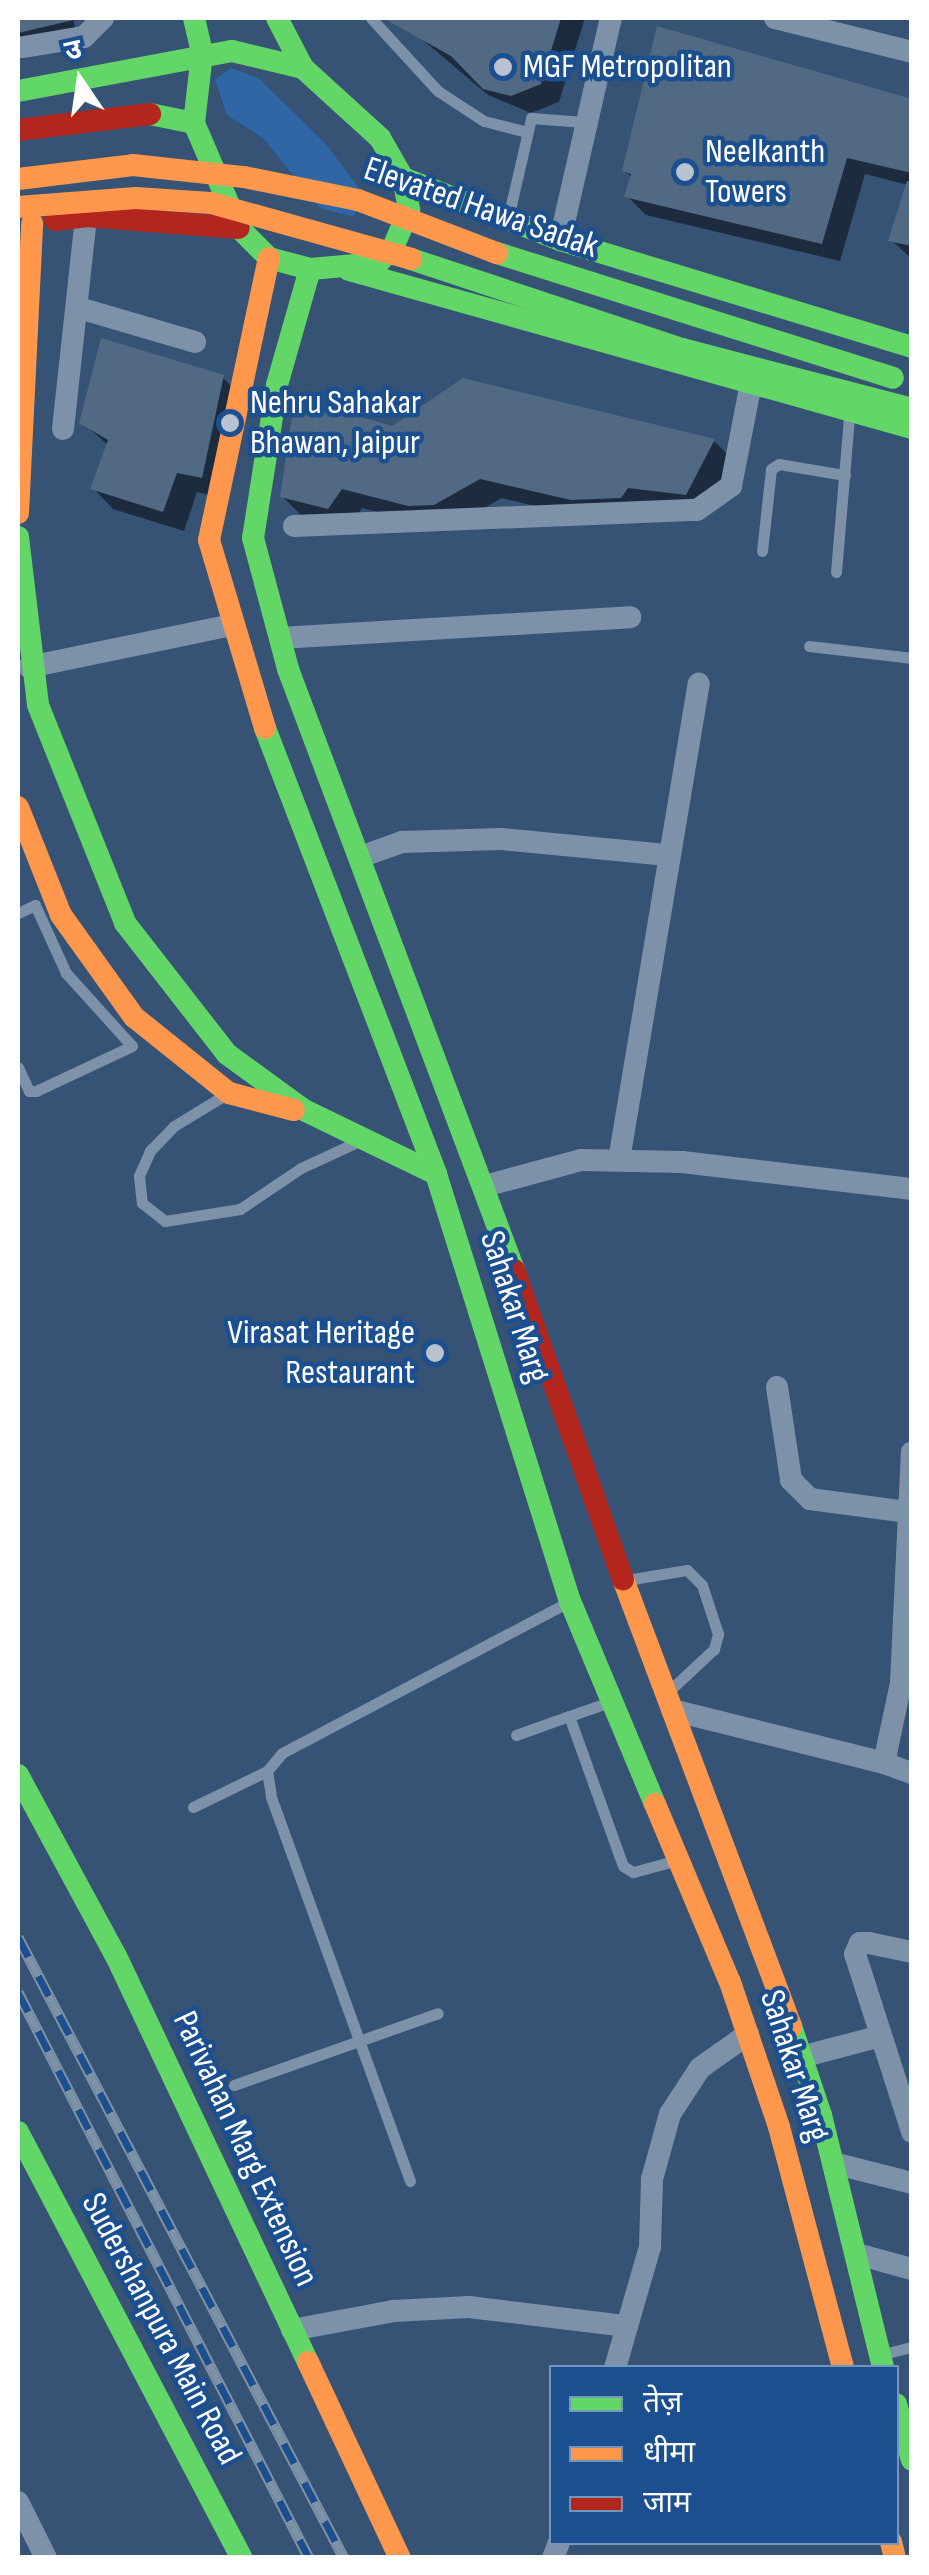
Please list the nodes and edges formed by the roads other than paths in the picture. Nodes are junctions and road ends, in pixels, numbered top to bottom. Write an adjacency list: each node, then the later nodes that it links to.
1 (102, 18): 7 (street)
2 (194, 18): 9 (street)
3 (278, 18): 10 (street)
4 (371, 18): 15 (lane)
5 (611, 18): 12 (street)
6 (775, 18): 8 (street)
7 (18, 48)
8 (912, 52)
9 (202, 54): 10 (street); 11 (street); 13 (street)
10 (303, 68): 16 (street)
11 (18, 92)
12 (584, 122): 15 (lane); 22 (street)
13 (194, 123): 14 (street); 21 (street)
14 (18, 130)
15 (528, 132): 20 (lane)
16 (403, 178): 20 (street); 25 (street)
17 (18, 179): 30 (street, Elevated Hawa Sadak, bridge)
18 (86, 216): 19 (street); 21 (street); 26 (street)
19 (22, 219): 29 (street); 32 (street, Elevated Hawa Sadak, bridge)
20 (507, 222): 22 (street)
21 (240, 228): 23 (street)
22 (560, 240): 28 (street)
23 (269, 258): 24 (street); 43 (street, Sahakar Marg)
24 (310, 269): 25 (street); 44 (street, Sahakar Marg)
25 (349, 270): 31 (street)
26 (79, 308): 27 (street); 35 (street)
27 (195, 342)
28 (912, 347)
29 (21, 364): 37 (street)
30 (902, 380)
31 (750, 388): 33 (street); 38 (street)
32 (912, 408)
33 (850, 412): 34 (street); 36 (lane)
34 (912, 428)
35 (63, 429)
36 (844, 475): 40 (lane); 41 (lane)
37 (18, 513)
38 (294, 526)
39 (18, 537): 47 (street)
40 (762, 551)
41 (836, 572)
42 (630, 617): 44 (street)
43 (232, 625): 47 (street); 59 (street, Sahakar Marg)
44 (280, 638): 52 (street, Sahakar Marg)
45 (808, 646): 46 (lane)
46 (912, 658)
47 (29, 668): 50 (street)
48 (699, 684): 51 (street)
49 (18, 807): 50 (street)
50 (46, 824): 55 (street); 56 (street)
51 (668, 854): 52 (street); 58 (street)
52 (360, 857): 60 (street, Sahakar Marg)
53 (18, 913): 54 (lane)
54 (18, 1067)
55 (229, 1093): 56 (street); 57 (lane)
56 (304, 1110): 57 (street)
57 (364, 1139): 59 (street)
58 (619, 1160): 60 (street); 61 (street)
59 (436, 1174): 67 (street, Sahakar Marg)
60 (486, 1186): 66 (street, Sahakar Marg)
61 (912, 1189)
62 (777, 1386): 64 (street)
63 (912, 1452): 64 (street)
64 (908, 1512): 65 (street)
65 (908, 1570): 72 (street)
66 (623, 1580): 69 (street, Sahakar Marg); 69 (lane)
67 (570, 1601): 68 (street, Sahakar Marg); 73 (lane)
68 (614, 1701): 70 (lane); 77 (street, Sahakar Marg)
69 (668, 1702): 72 (street); 83 (street, Sahakar Marg)
70 (569, 1716): 71 (lane); 77 (lane)
71 (516, 1735)
72 (884, 1763): 74 (street)
73 (267, 1770): 76 (lane); 82 (lane)
74 (912, 1773)
75 (18, 1775): 93 (street, Parivahan Marg Extension)
76 (193, 1807)
77 (682, 1858): 80 (street, Sahakar Marg)
78 (912, 1952): 81 (street)
79 (438, 2013): 82 (lane)
80 (748, 2034): 92 (street); 97 (street, Sahakar Marg)
81 (877, 2037): 83 (street); 86 (street)
82 (358, 2040): 84 (lane); 88 (lane)
83 (801, 2058): 87 (street, Sahakar Marg)
84 (234, 2084)
85 (18, 2132): 103 (street, Sudershanpura Main Road)
86 (912, 2132)
87 (833, 2163): 89 (street); 90 (street, Sahakar Marg)
88 (410, 2180)
89 (912, 2183)
90 (857, 2254): 91 (street); 95 (street, Sahakar Marg)
91 (912, 2269)
92 (627, 2326): 93 (street); 96 (street)
93 (292, 2330): 104 (street, Parivahan Marg Extension)
94 (912, 2347): 95 (lane)
95 (881, 2361)
96 (616, 2365)
97 (841, 2365)
98 (899, 2414): 99 (street)
99 (912, 2460)
100 (18, 2502): 101 (street)
101 (24, 2529): 102 (street)
102 (46, 2558)
103 (242, 2558)
104 (400, 2558)

